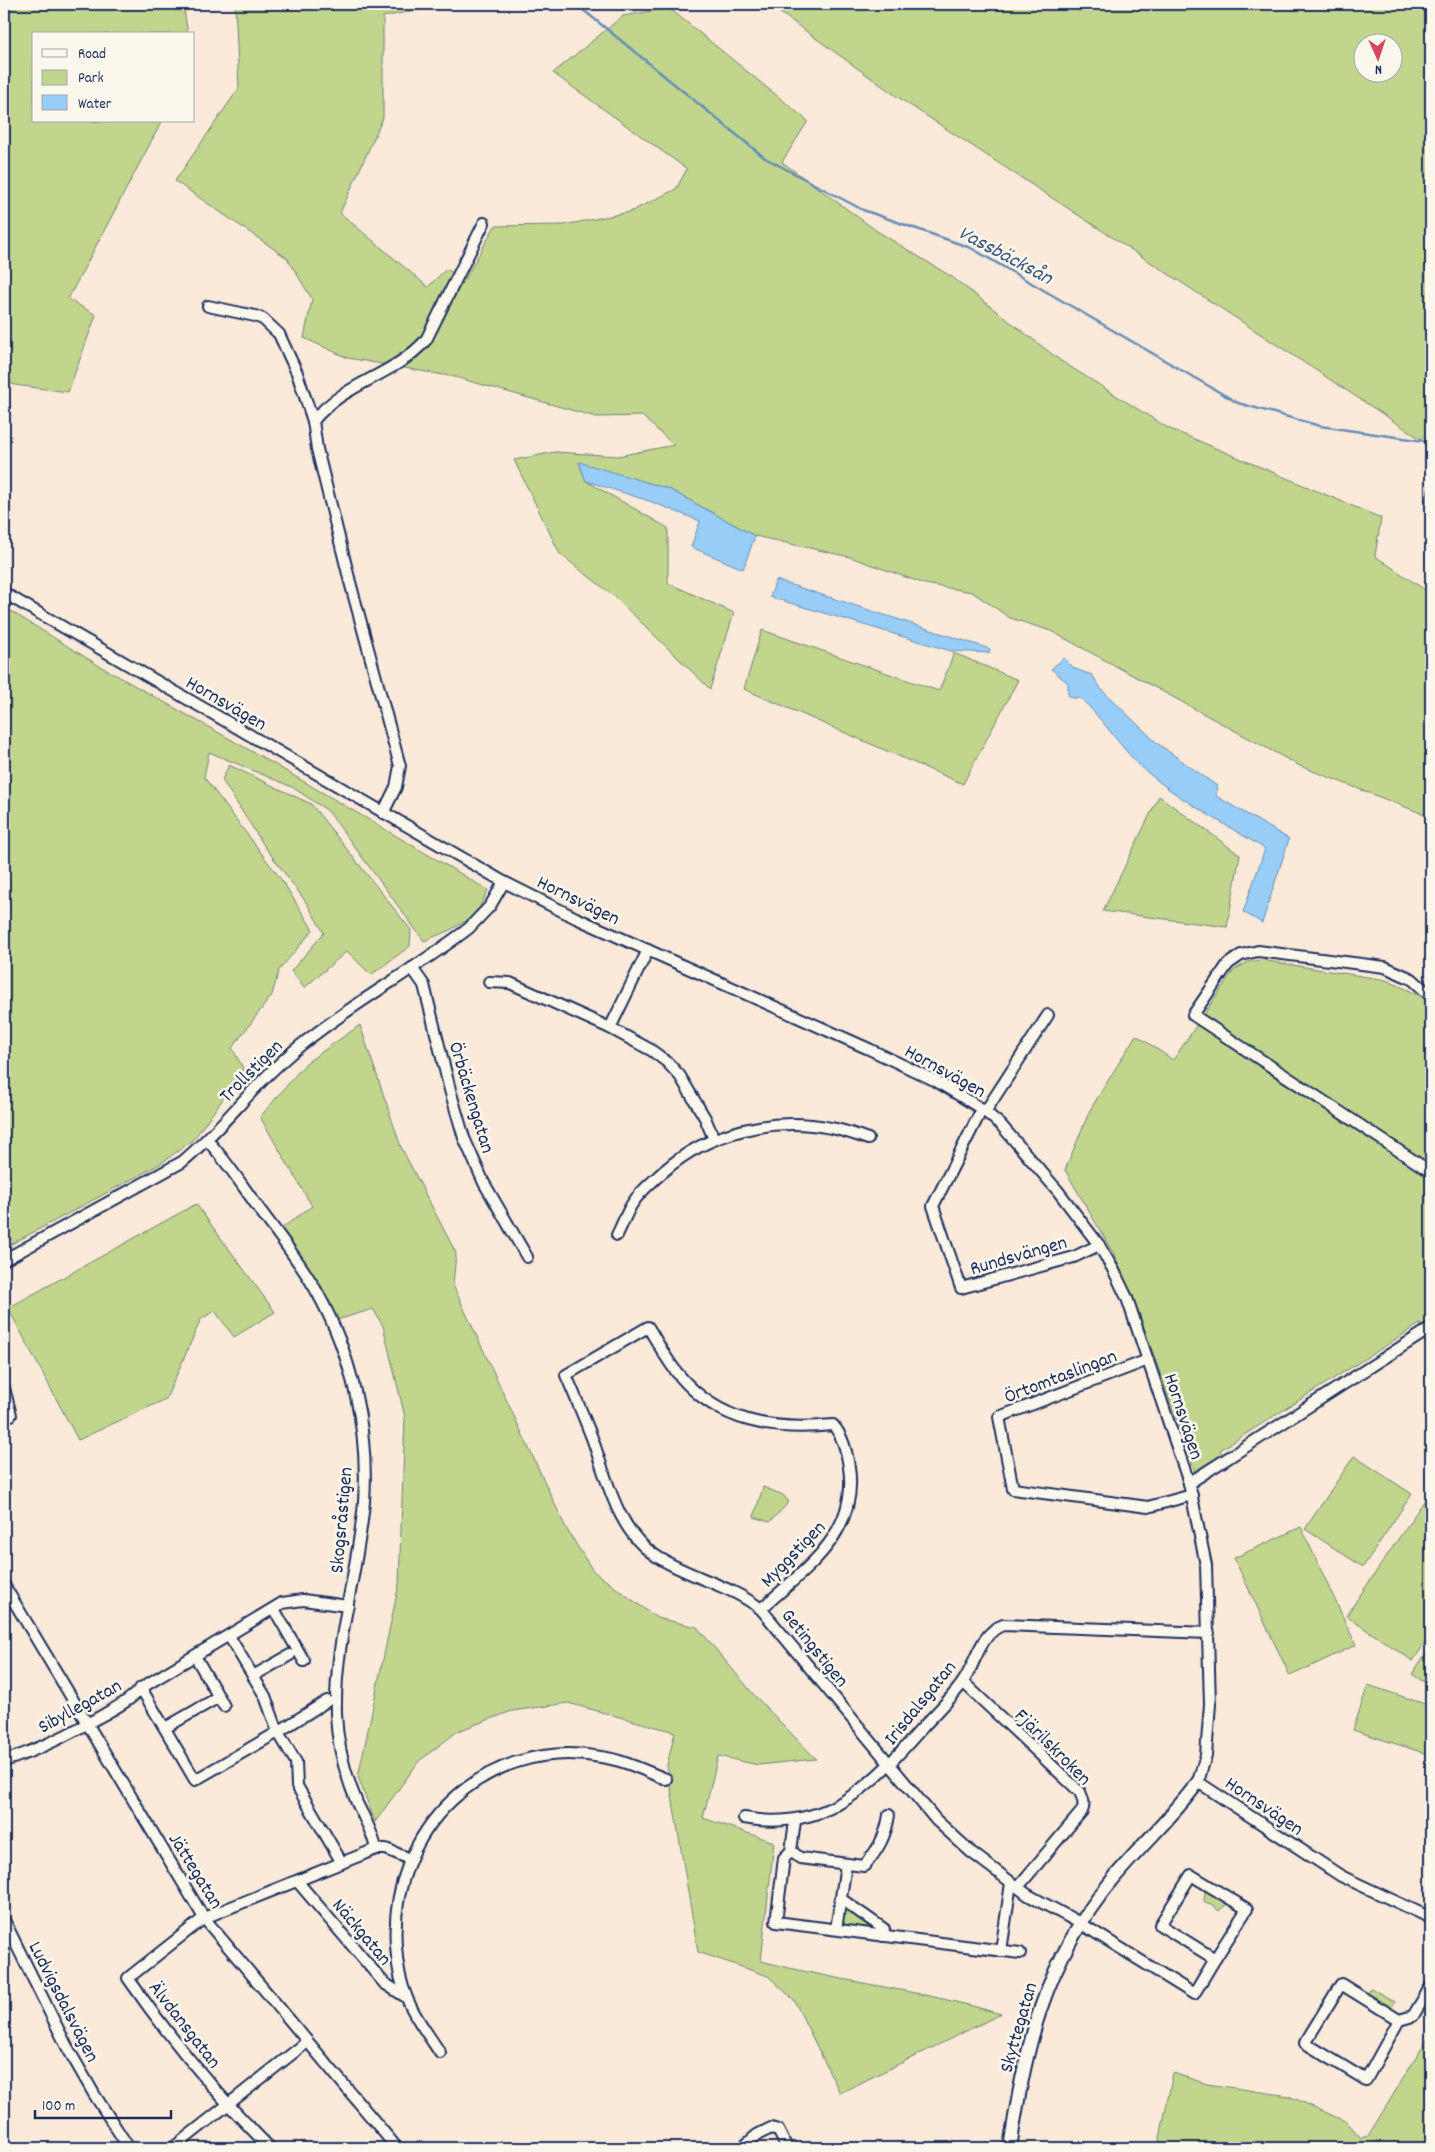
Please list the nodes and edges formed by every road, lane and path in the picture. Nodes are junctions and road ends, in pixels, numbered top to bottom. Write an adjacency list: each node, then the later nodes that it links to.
1 (484, 223): 3 (street)
2 (208, 306): 3 (street)
3 (313, 421): 5 (street)
4 (4, 592): 5 (street, Hornsvägen)
5 (382, 813): 6 (street, Hornsvägen)
6 (504, 882): 7 (street, Hornsvägen); 8 (street, Trollstigen)
7 (648, 950): 12 (street); 13 (street, Hornsvägen)
8 (412, 968): 16 (street, Trollstigen); 20 (street, Örbäckengatan)
9 (489, 982): 12 (street)
10 (1431, 996): 17 (street)
11 (1048, 1015): 13 (street)
12 (610, 1028): 14 (street)
13 (984, 1110): 19 (street, Hornsvägen); 19 (street, Rundsvängen)
14 (714, 1139): 15 (street); 18 (street)
15 (868, 1139)
16 (207, 1140): 21 (street, Trollstigen); 30 (street, Skogsråstigen)
17 (1431, 1172)
18 (617, 1235)
19 (1099, 1245): 23 (street, Hornsvägen)
20 (527, 1257)
21 (4, 1260)
22 (1431, 1328): 27 (street)
23 (1148, 1360): 27 (street, Hornsvägen); 28 (street, Örtomtaslingan)
24 (566, 1375): 32 (street, Getingstigen); 32 (street, Myggstigen)
25 (4, 1388): 26 (street)
26 (11, 1415)
27 (1189, 1483): 28 (street, Hornsvägen)
28 (1192, 1494): 33 (street, Hornsvägen)
29 (4, 1585): 42 (street, Jättegatan)
30 (348, 1606): 31 (street, Sibyllegatan); 52 (street, Skogsråstigen)
31 (274, 1609): 34 (street, Sibyllegatan); 37 (street)
32 (761, 1609): 46 (street, Getingstigen)
33 (1209, 1633): 39 (street, Irisdalsgatan); 48 (street, Hornsvägen)
34 (229, 1636): 36 (street, Sibyllegatan); 38 (street)
35 (290, 1655): 38 (street)
36 (195, 1656): 40 (street, Sibyllegatan); 43 (street)
37 (304, 1661)
38 (253, 1676): 44 (street)
39 (963, 1682): 46 (street, Irisdalsgatan); 58 (street, Fjärilskroken)
40 (141, 1688): 42 (street, Sibyllegatan); 43 (street, Sibyllegatan)
41 (327, 1702): 44 (street, Sibyllegatan)
42 (87, 1724): 45 (street, Sibyllegatan); 60 (street, Jättegatan)
43 (165, 1728): 44 (street, Sibyllegatan)
44 (278, 1732): 55 (street)
45 (4, 1761)
46 (891, 1763): 51 (street, Irisdalsgatan); 58 (street, Getingstigen)
47 (666, 1779): 54 (street)
48 (1198, 1782): 61 (street, Hornsvägen); 63 (street, Skyttegatan)
49 (890, 1815): 56 (street)
50 (744, 1818): 51 (street, Irisdalsgatan)
51 (795, 1821): 53 (street)
52 (376, 1849): 54 (street); 55 (street, Älvdansgatan)
53 (791, 1851): 56 (street); 64 (street)
54 (410, 1859): 70 (street)
55 (342, 1863): 57 (street, Älvdansgatan)
56 (846, 1865): 59 (street)
57 (298, 1881): 60 (street, Älvdansgatan); 70 (street, Näckgatan)
58 (1015, 1885): 63 (street, Getingstigen); 66 (street)
59 (840, 1899): 64 (street); 65 (street)
60 (204, 1918): 72 (street, Jättegatan); 74 (street, Älvdansgatan)
61 (1431, 1918)
62 (4, 1920): 75 (street, Ludvigsdalsvägen)
63 (1080, 1923): 68 (street); 81 (street, Skyttegatan)
64 (836, 1929): 65 (street)
65 (883, 1936): 66 (street)
66 (1001, 1951): 67 (street)
67 (1020, 1953)
68 (1215, 1960): 68 (street)
69 (1431, 1986): 71 (street)
70 (406, 1997): 73 (street)
71 (1399, 2020): 71 (street)
72 (307, 2042): 74 (street); 78 (street, Jättegatan)
73 (440, 2052)
74 (227, 2105): 76 (street); 77 (street, Älvdansgatan)
75 (129, 2148)
76 (172, 2148)
77 (270, 2148)
78 (397, 2148)
79 (742, 2148): 80 (street)
80 (787, 2148)
81 (1010, 2148)

